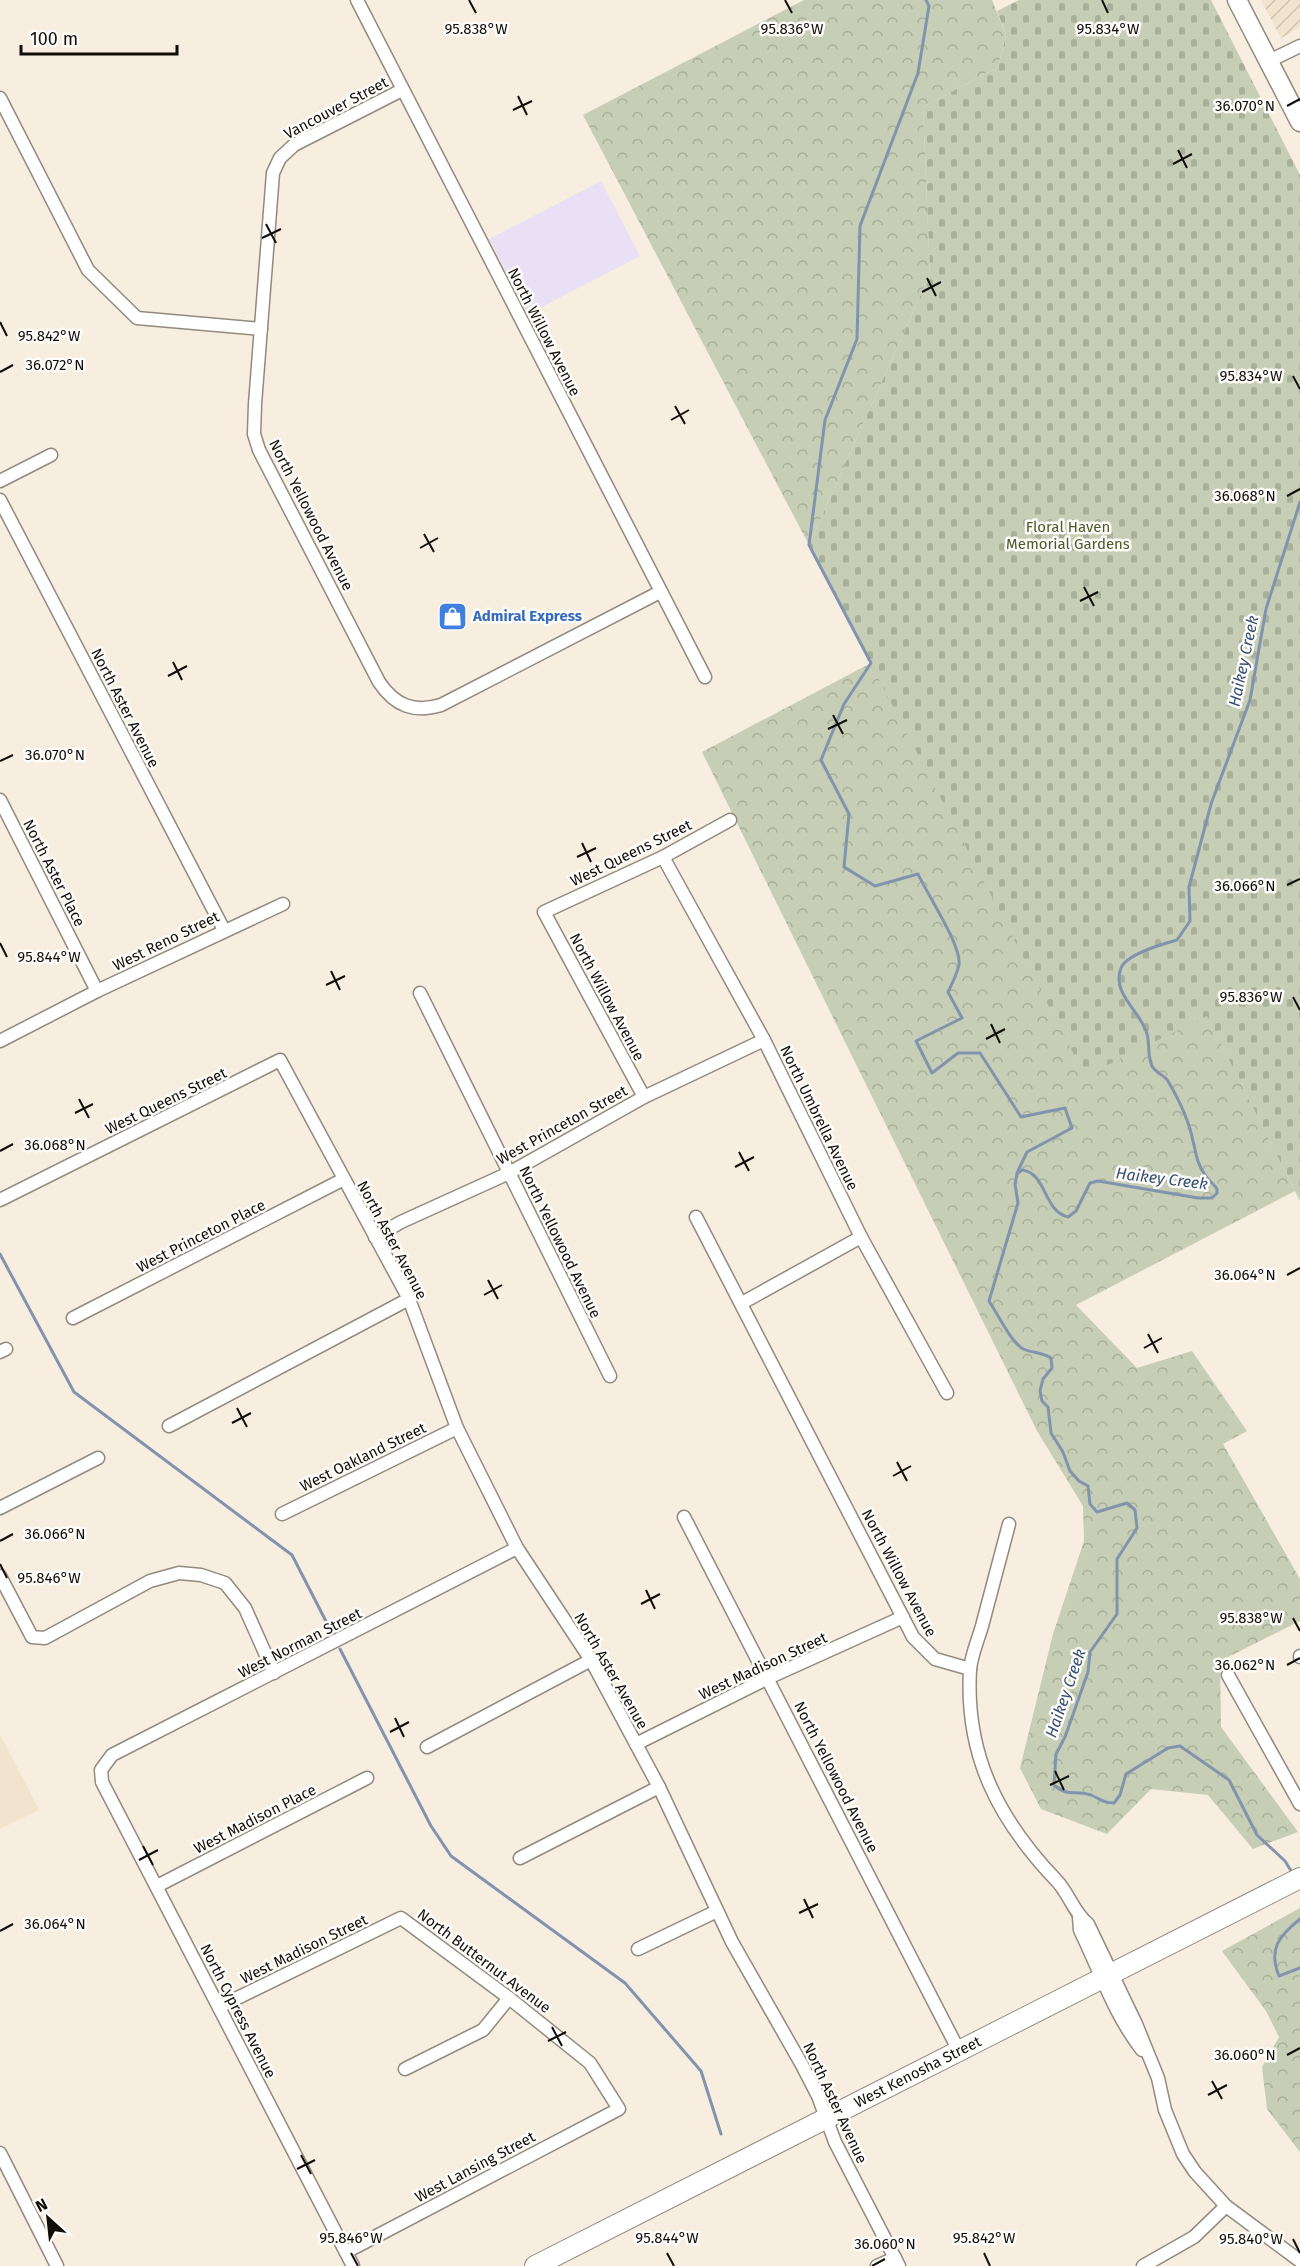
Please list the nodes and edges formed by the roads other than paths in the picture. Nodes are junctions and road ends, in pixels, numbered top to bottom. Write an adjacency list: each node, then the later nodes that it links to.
1 (1238, 0): 4 (street)
2 (359, 1): 5 (street, North Willow Avenue)
3 (1300, 46): 4 (street)
4 (1269, 61): 7 (street)
5 (402, 90): 8 (street, Vancouver Street); 12 (street, North Willow Avenue)
6 (0, 98): 8 (street)
7 (1300, 122)
8 (261, 329): 12 (street, North Yellowood Avenue)
9 (51, 455): 10 (street)
10 (0, 481)
11 (0, 500): 19 (street, North Aster Avenue)
12 (660, 592): 13 (street, North Willow Avenue)
13 (705, 677)
14 (0, 800): 20 (street, North Aster Place)
15 (730, 820): 16 (street, West Queens Street)
16 (663, 857): 18 (street, West Queens Street); 22 (street, North Umbrella Avenue)
17 (283, 904): 19 (street, West Reno Street)
18 (544, 912): 25 (street, North Willow Avenue)
19 (224, 930): 20 (street, West Reno Street)
20 (97, 991): 23 (street, West Reno Street)
21 (420, 993): 26 (street, North Yellowood Avenue)
22 (764, 1040): 25 (street, West Princeton Street); 31 (street, North Umbrella Avenue)
23 (0, 1041)
24 (280, 1060): 27 (street, North Aster Avenue); 28 (street, West Queens Street)
25 (644, 1097): 26 (street, West Princeton Street)
26 (509, 1173): 30 (street, West Princeton Street); 35 (street, North Yellowood Avenue)
27 (342, 1180): 30 (street, North Aster Avenue); 34 (street, West Princeton Place)
28 (0, 1200)
29 (696, 1217): 33 (street, North Willow Avenue)
30 (375, 1236): 32 (street, North Aster Avenue)
31 (861, 1237): 33 (street); 36 (street, North Umbrella Avenue)
32 (409, 1299): 37 (street); 38 (street, North Aster Avenue)
33 (742, 1304): 46 (street, North Willow Avenue)
34 (73, 1318)
35 (610, 1376)
36 (947, 1393)
37 (169, 1426)
38 (457, 1428): 41 (street, West Oakland Street); 44 (street, North Aster Avenue)
39 (98, 1458): 40 (street)
40 (0, 1508)
41 (282, 1514)
42 (684, 1517): 51 (street, North Yellowood Avenue)
43 (1009, 1524): 48 (street)
44 (517, 1548): 47 (street, North Aster Avenue); 49 (street, West Norman Street)
45 (0, 1576): 49 (street)
46 (903, 1617): 48 (street, North Willow Avenue); 51 (street, West Madison Street)
47 (591, 1660): 52 (street, North Aster Avenue); 53 (street)
48 (970, 1669): 64 (street)
49 (274, 1673): 54 (street, West Norman Street)
50 (1228, 1675): 57 (street)
51 (768, 1678): 52 (street, West Madison Street); 67 (street, North Yellowood Avenue)
52 (636, 1744): 56 (street, North Aster Avenue)
53 (427, 1747)
54 (101, 1770): 60 (street, North Cypress Avenue)
55 (367, 1778): 60 (street, West Madison Place)
56 (659, 1787): 58 (street); 61 (street, North Aster Avenue)
57 (1300, 1804)
58 (520, 1858)
59 (1300, 1878): 64 (main road, West Kenosha Street)
60 (157, 1886): 66 (street, North Cypress Avenue)
61 (717, 1911): 63 (street); 70 (street, North Aster Avenue)
62 (401, 1918): 65 (street, North Butternut Avenue); 66 (street, West Madison Street)
63 (638, 1949)
64 (1107, 1976): 67 (main road, West Kenosha Street); 72 (street)
65 (509, 1998): 68 (street); 69 (street, North Butternut Avenue)
66 (219, 2007): 73 (street, North Cypress Avenue)
67 (959, 2051): 70 (main road, West Kenosha Street)
68 (405, 2069)
69 (619, 2109): 73 (street, West Lansing Street)
70 (826, 2118): 75 (street, North Aster Avenue); 78 (main road, West Kenosha Street)
71 (0, 2153): 76 (street)
72 (1226, 2206): 74 (street); 80 (street)
73 (346, 2252): 77 (street, North Cypress Avenue)
74 (1300, 2261)
75 (897, 2262): 79 (street)
76 (57, 2266)
77 (353, 2266)
78 (535, 2266)
79 (877, 2266)
80 (1143, 2266)

